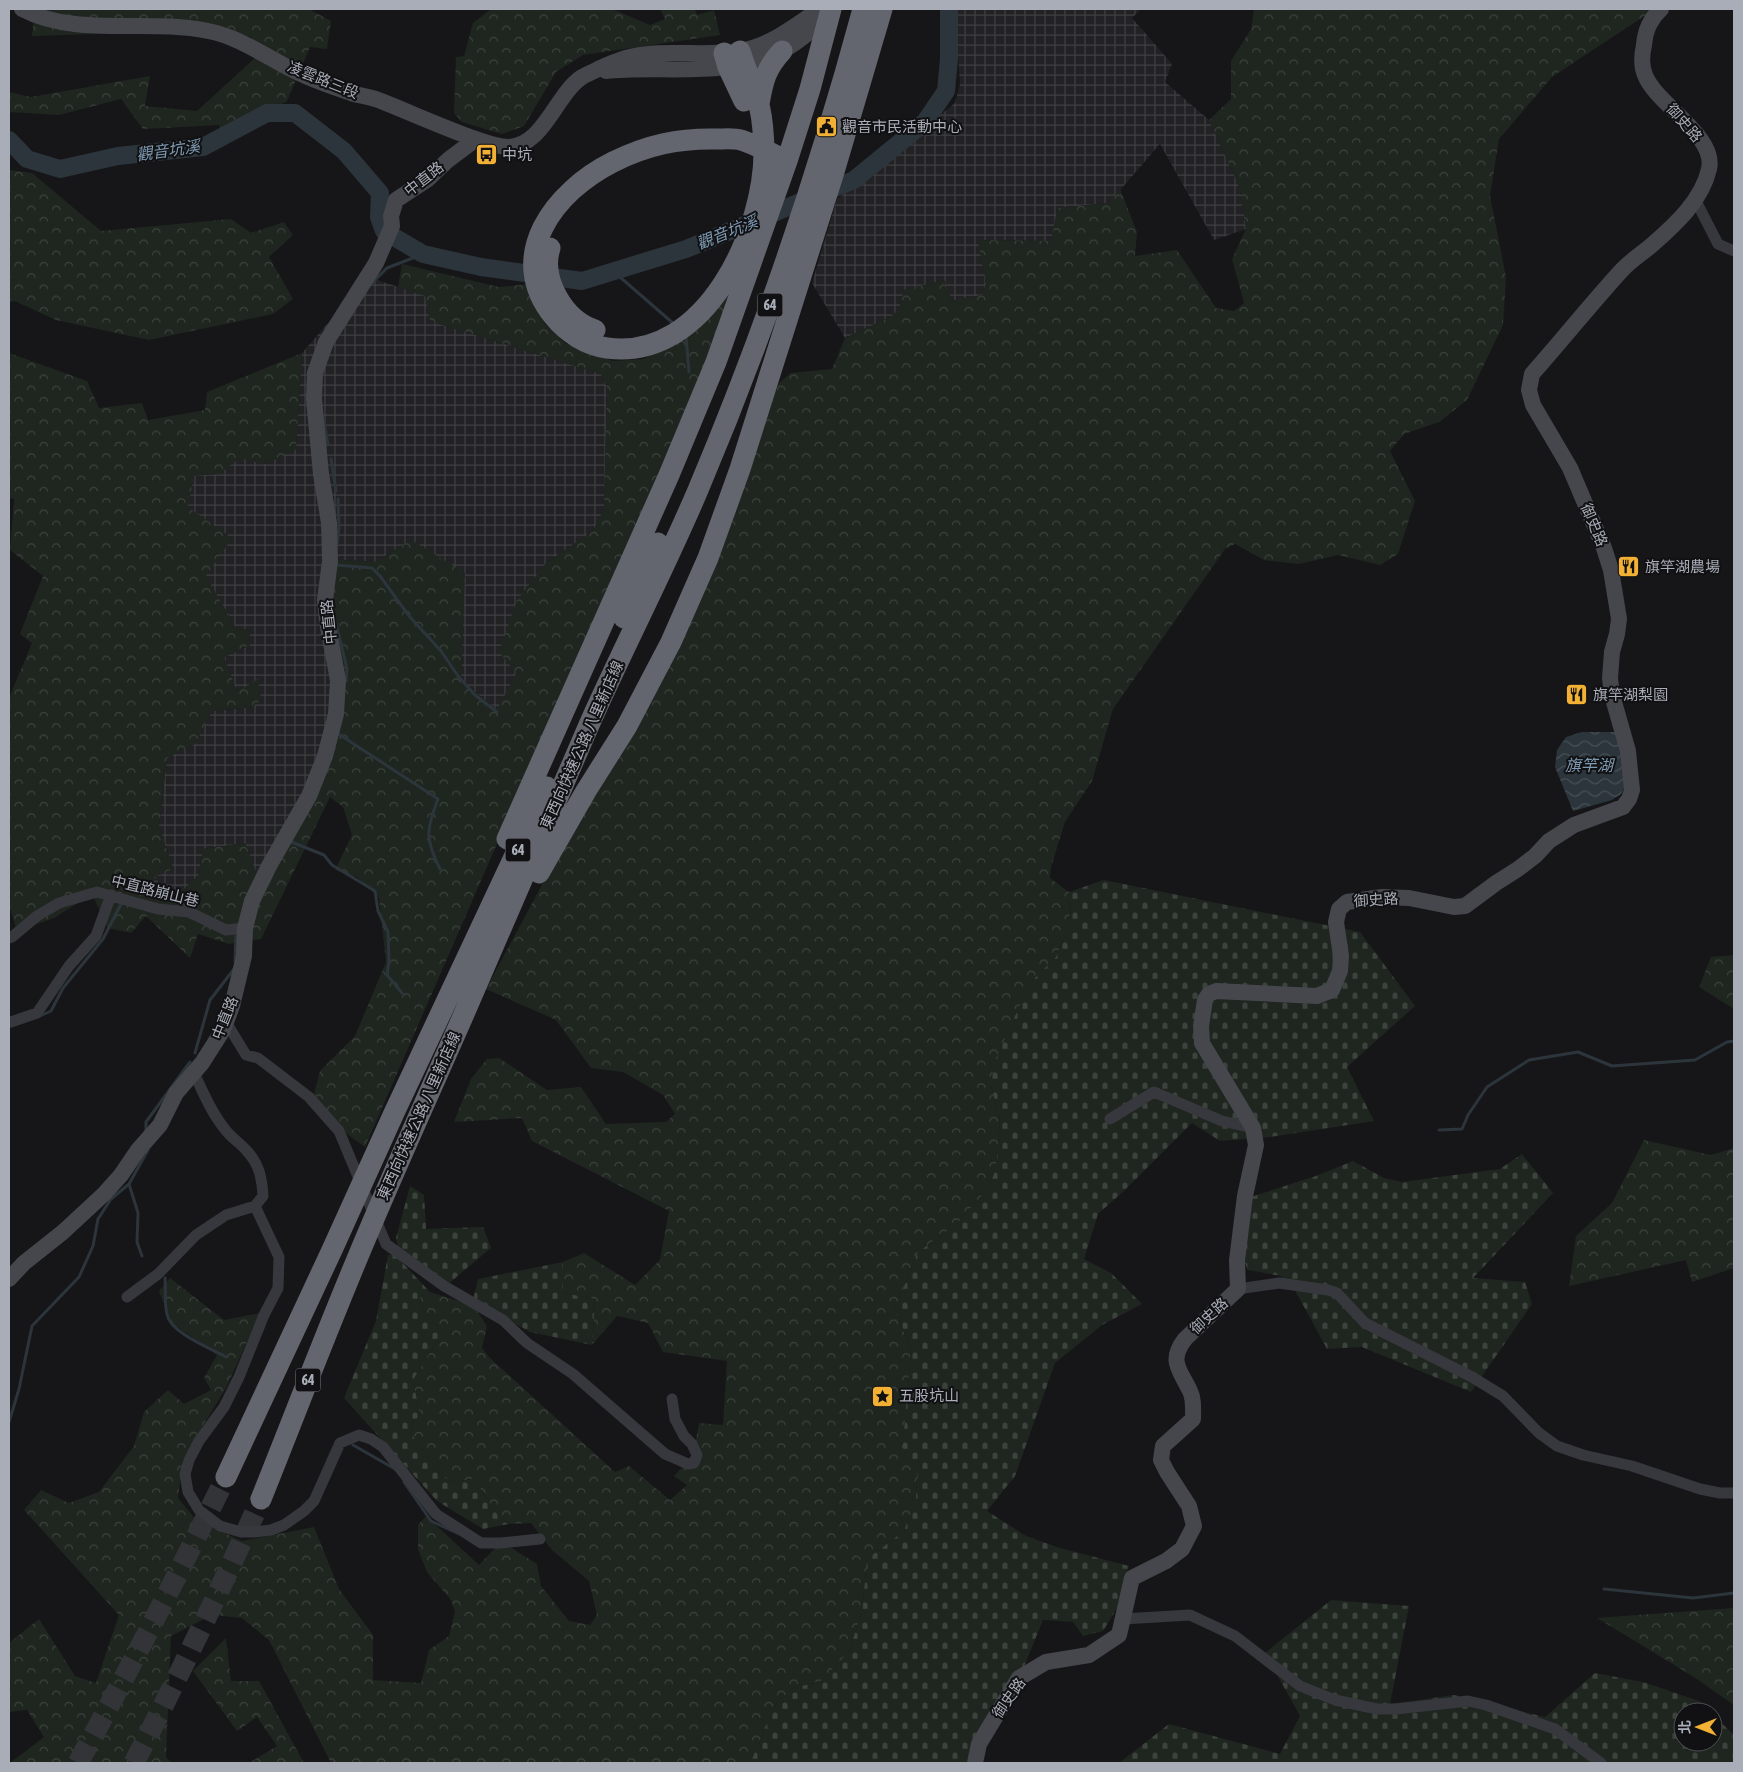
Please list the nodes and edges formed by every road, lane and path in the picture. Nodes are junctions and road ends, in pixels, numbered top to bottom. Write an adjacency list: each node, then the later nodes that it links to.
1 (22, 9): 12 (street, 凌雲路三段)
2 (820, 9): 10 (street, 凌雲路三段)
3 (831, 9): 13 (highway)
4 (838, 9): 9 (street, 凌雲路三段)
5 (848, 9): 18 (highway, 東西向快速公路 八里新店線 / 64)
6 (863, 9): 18 (highway, 東西向快速公路 八里新店線 / 64)
7 (882, 9): 14 (highway)
8 (1661, 9): 16 (street, 御史路)
9 (782, 51): 10 (street, 凌雲路三段); 11 (highway)
10 (734, 59): 11 (highway); 12 (street, 凌雲路三段); 15 (highway)
11 (759, 104): 15 (highway)
12 (476, 139): 20 (street, 中直路)
13 (786, 161): 14 (highway); 15 (highway); 18 (highway)
14 (833, 175): 23 (highway)
15 (753, 191)
16 (1695, 199): 17 (street); 27 (street, 御史路)
17 (1734, 250)
18 (638, 585): 23 (highway, 東西向快速公路 八里新店線 / 64); 33 (highway, 東西向快速公路 八里新店線 / 64)
19 (110, 895): 20 (street, 中直路崩山巷); 21 (street, 中直路崩山巷); 24 (street)
20 (245, 928): 22 (street, 中直路)
21 (9, 938)
22 (232, 1006): 25 (street, 中直路); 32 (street)
23 (462, 1018): 35 (highway, 東西向快速公路 八里新店線 / 64)
24 (11, 1022)
25 (194, 1073): 28 (street); 29 (street, 中直路)
26 (1110, 1119): 27 (street)
27 (1252, 1128): 30 (street, 御史路)
28 (254, 1206): 31 (street); 36 (street)
29 (9, 1280)
30 (1238, 1289): 34 (street); 37 (street, 御史路)
31 (128, 1297)
32 (672, 1399)
33 (226, 1478)
34 (1734, 1493)
35 (261, 1499)
36 (540, 1539)
37 (1122, 1619): 38 (street, 御史路); 39 (street)
38 (975, 1763)
39 (1601, 1763)

